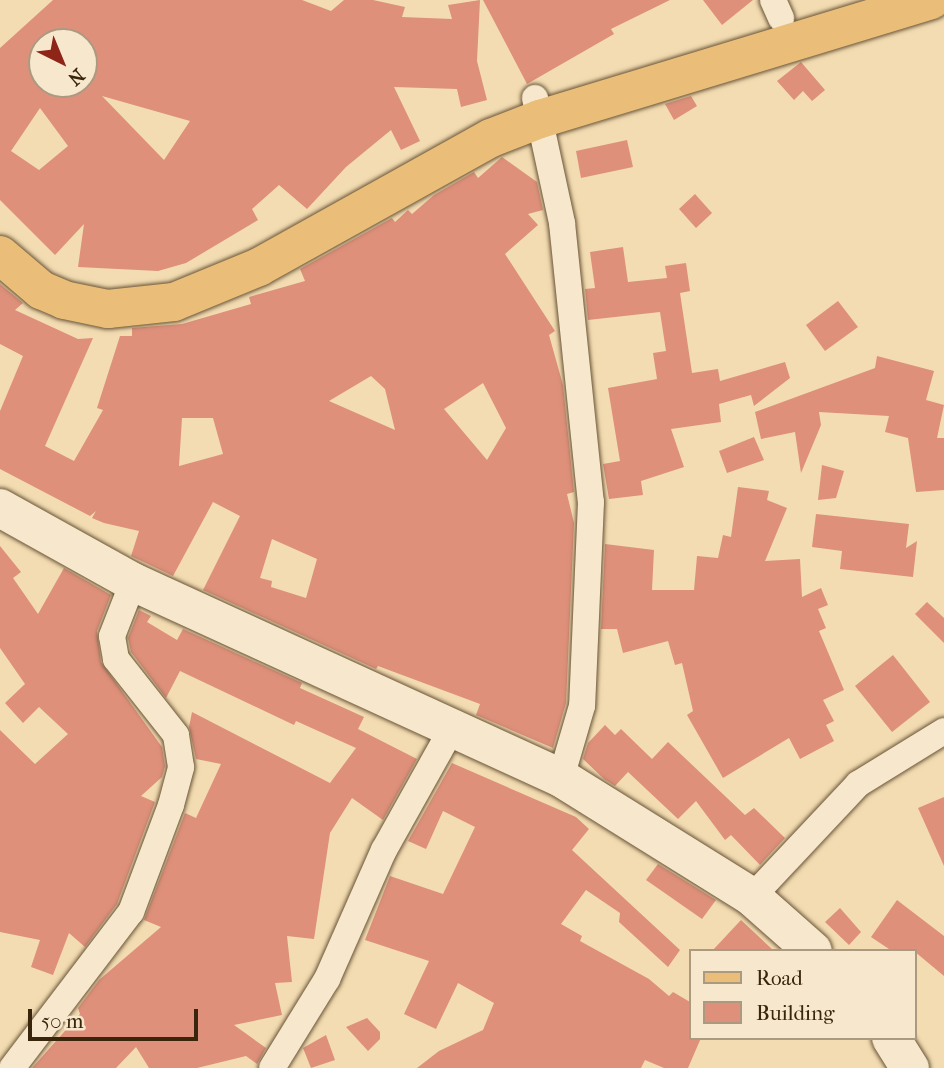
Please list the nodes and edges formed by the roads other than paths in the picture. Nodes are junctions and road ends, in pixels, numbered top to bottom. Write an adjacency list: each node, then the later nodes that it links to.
1 (836, 0): 3 (main road)
2 (931, 0): 4 (main road)
3 (777, 9): 4 (main road)
4 (537, 109): 5 (main road); 6 (main road); 11 (street)
5 (0, 228)
6 (0, 255)
7 (0, 508): 8 (street)
8 (133, 582): 9 (street); 15 (street)
9 (454, 725): 11 (street); 16 (street)
10 (944, 731): 12 (street)
11 (561, 778): 12 (street)
12 (752, 897): 13 (street)
13 (811, 949)
14 (892, 1040): 17 (street)
15 (12, 1068)
16 (272, 1068)
17 (910, 1068)

